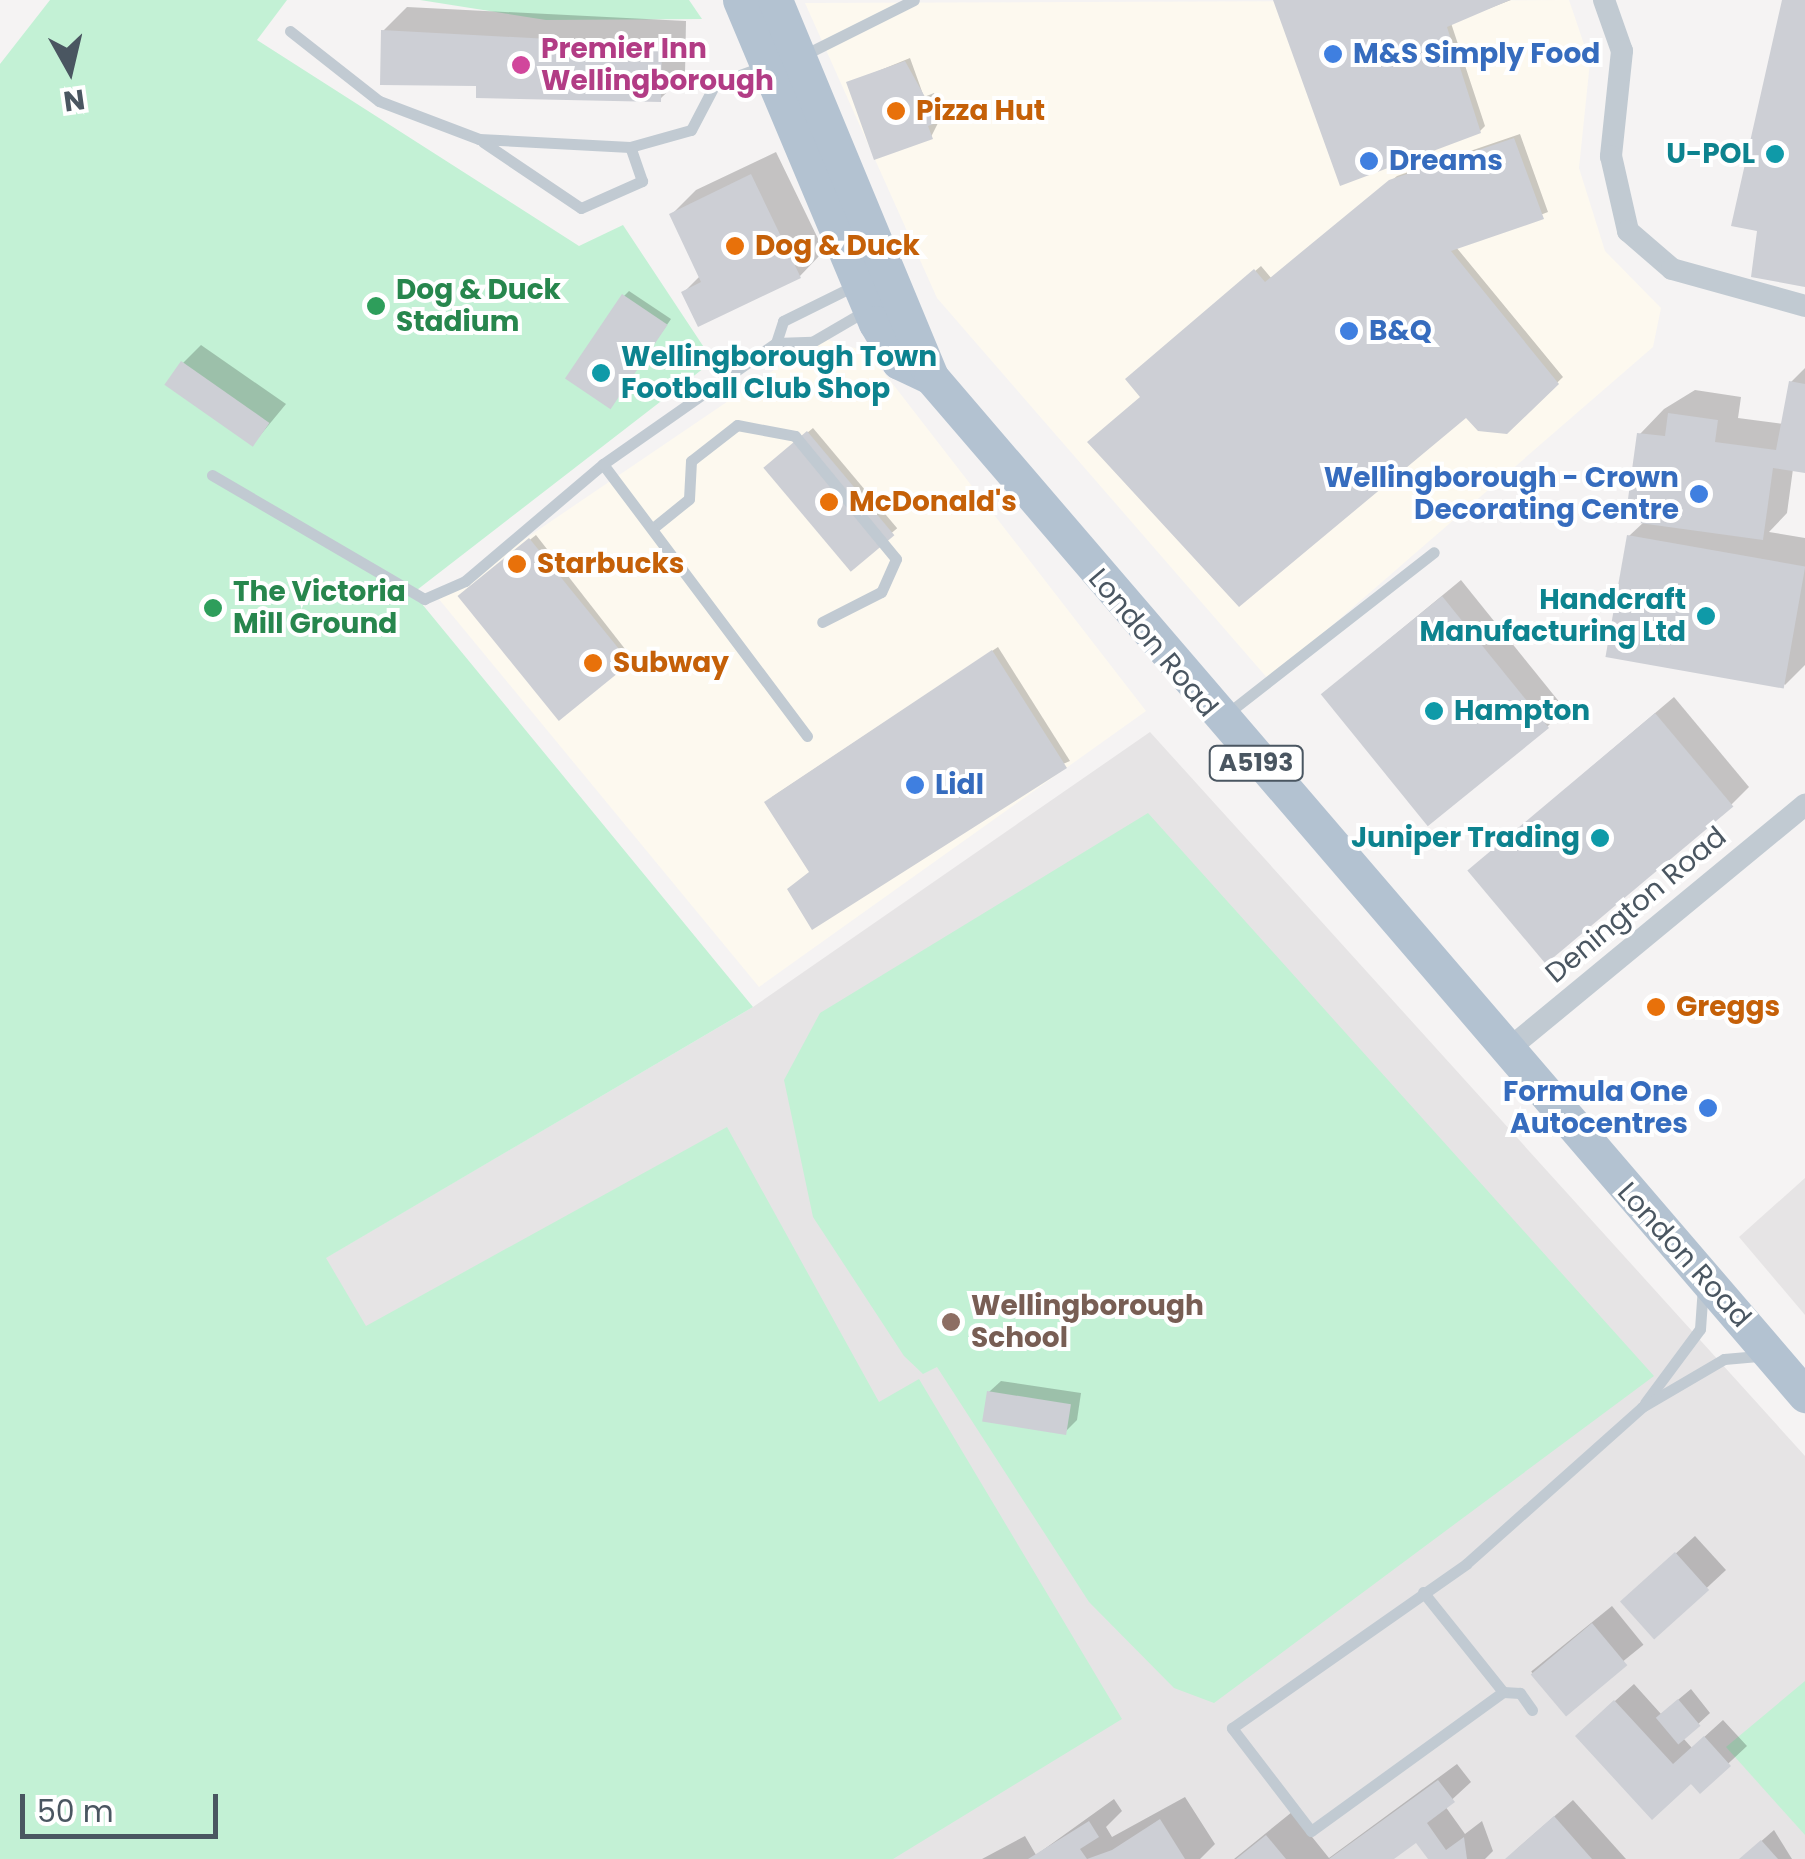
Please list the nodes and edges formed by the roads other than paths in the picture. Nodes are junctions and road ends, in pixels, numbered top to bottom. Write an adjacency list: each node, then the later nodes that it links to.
1 (740, 0): 7 (main road)
2 (776, 0): 6 (main road, London Road / A5193)
3 (914, 0): 6 (lane)
4 (1604, 0): 11 (street)
5 (290, 31): 8 (lane)
6 (803, 56): 7 (lane); 10 (main road, London Road / A5193)
7 (769, 65): 9 (lane); 10 (main road)
8 (480, 140): 9 (lane); 9 (lane)
9 (630, 148)
10 (874, 292): 12 (lane); 12 (lane); 18 (main road, London Road / A5193)
11 (1805, 306)
12 (776, 343): 13 (lane)
13 (603, 464): 14 (lane); 15 (lane)
14 (212, 475)
15 (653, 528): 17 (lane); 19 (lane)
16 (1434, 552): 18 (lane)
17 (822, 622)
18 (1218, 720): 21 (main road, London Road / A5193)
19 (807, 736)
20 (1805, 804): 21 (street, Denington Road)
21 (1505, 1052): 22 (main road, London Road / A5193)
22 (1702, 1273): 23 (main road, London Road / A5193); 25 (lane)
23 (1775, 1358): 24 (main road, London Road / A5193); 25 (lane)
24 (1805, 1395)
25 (1642, 1407): 26 (lane)
26 (1423, 1592): 27 (lane); 27 (lane)
27 (1502, 1692): 28 (lane)
28 (1532, 1710)

